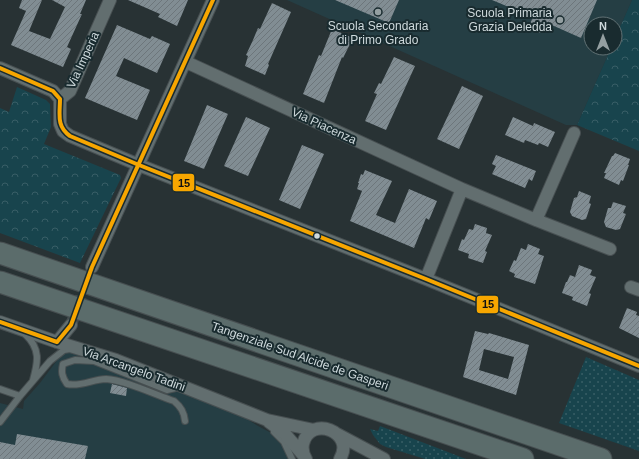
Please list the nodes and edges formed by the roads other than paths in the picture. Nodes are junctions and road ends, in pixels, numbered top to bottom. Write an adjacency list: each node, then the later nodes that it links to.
1 (110, 0): 5 (street, Via Imperia)
2 (213, 0): 3 (street)
3 (186, 62): 7 (street); 8 (street, Via Piacenza)
4 (0, 68): 5 (street)
5 (60, 99): 7 (street, Via Imperia)
6 (574, 133): 9 (street)
7 (139, 165): 12 (street); 13 (street)
8 (462, 189): 9 (street, Via Piacenza); 13 (street)
9 (536, 220): 10 (street, Via Piacenza)
10 (610, 249)
11 (0, 253): 36 (highway, Tangenziale Sud Alcide de Gasperi)
12 (92, 267)
13 (426, 279): 20 (street)
14 (0, 282): 35 (highway)
15 (0, 322): 17 (street, Via Arcangelo Tadini)
16 (71, 325): 18 (street)
17 (21, 330): 18 (street, Via Arcangelo Tadini); 21 (lane)
18 (57, 342): 19 (street, Via Arcangelo Tadini)
19 (76, 348): 21 (lane); 22 (street, Via Arcangelo Tadini)
20 (639, 366)
21 (33, 382): 24 (lane)
22 (183, 386): 25 (street, Via Arcangelo Tadini); 27 (lane)
23 (0, 389): 24 (lane)
24 (20, 396): 28 (lane)
25 (240, 409): 26 (street, Via Arcangelo Tadini); 31 (lane)
26 (266, 420): 29 (street, Via Arcangelo Tadini); 31 (street, Via Arcangelo Tadini)
27 (185, 421)
28 (0, 422)
29 (314, 430): 30 (street, Via Arcangelo Tadini); 31 (street)
30 (337, 434): 32 (street); 34 (street, Via Arcangelo Tadini)
31 (302, 458)
32 (340, 459)
33 (379, 459): 34 (street, Via Arcangelo Tadini)
34 (384, 459)
35 (523, 459)
36 (601, 459)

